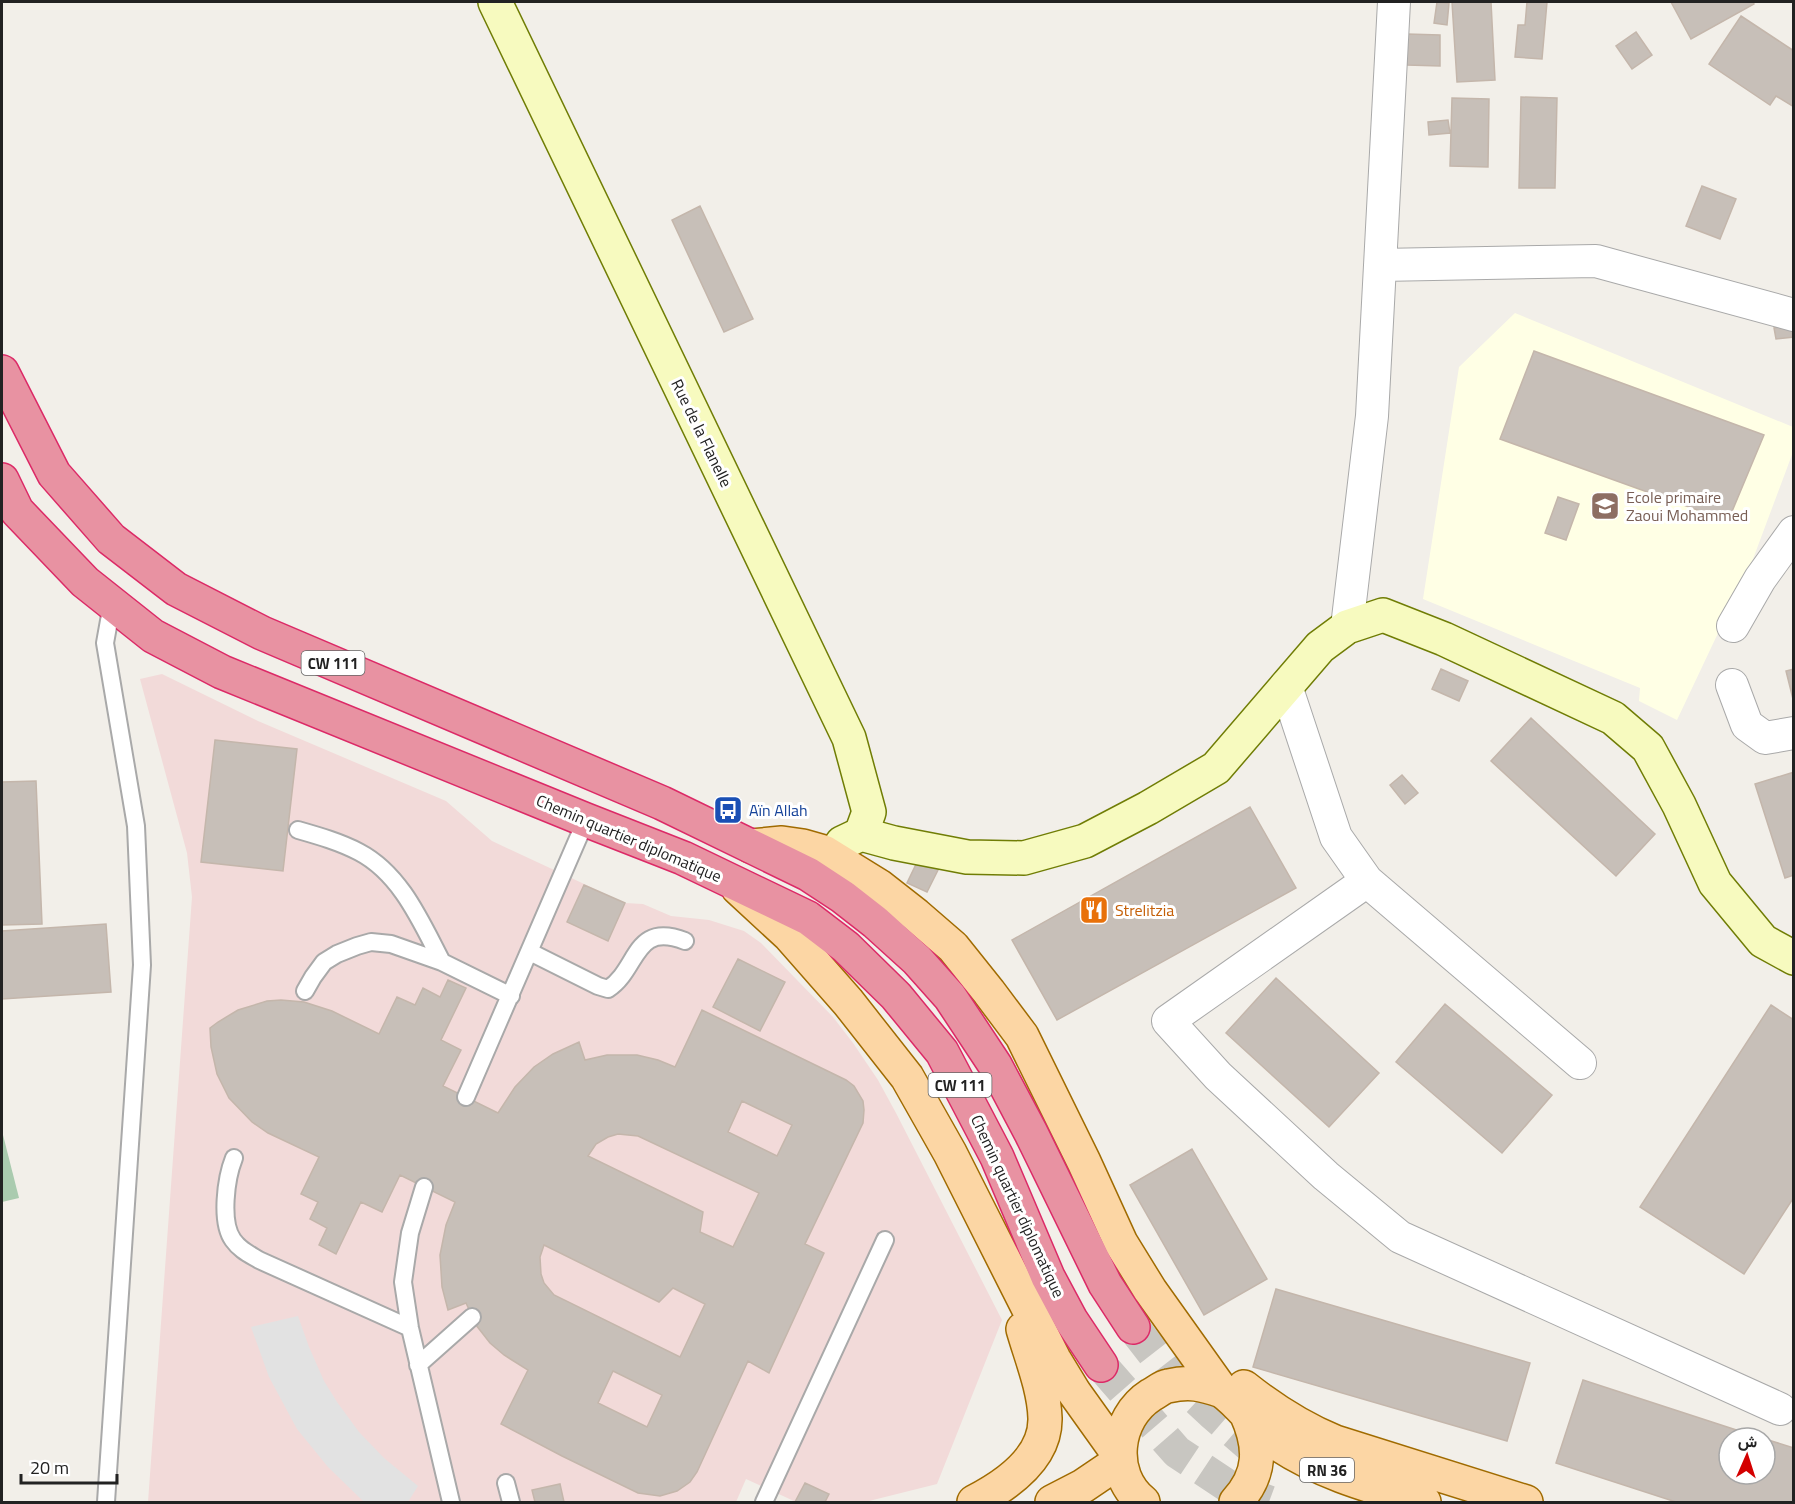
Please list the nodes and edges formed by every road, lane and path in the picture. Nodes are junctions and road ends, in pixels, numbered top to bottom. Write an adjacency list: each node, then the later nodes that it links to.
1 (495, 2): 16 (street, Rue de la Flanelle)
2 (1394, 2): 3 (street)
3 (1380, 265): 4 (street); 10 (street)
4 (1794, 315)
5 (2, 372): 17 (highway, CW 111)
6 (2, 480): 8 (highway, Chemin quartier diplomatique / CW 111)
7 (1794, 532): 9 (street)
8 (112, 604): 14 (highway, Chemin quartier diplomatique / CW 111); 43 (lane)
9 (1733, 626)
10 (1347, 627): 12 (street); 23 (street)
11 (1732, 685): 13 (street)
12 (1287, 686): 16 (street); 20 (street)
13 (1794, 733)
14 (586, 820): 19 (highway, Chemin quartier diplomatique / CW 111); 22 (lane)
15 (298, 830): 24 (lane)
16 (861, 834): 18 (street)
17 (751, 846): 18 (main road); 35 (highway)
18 (824, 852): 34 (main road)
19 (731, 881): 32 (main road); 38 (highway, Chemin quartier diplomatique / CW 111)
20 (1367, 881): 27 (street); 40 (street)
21 (686, 941): 22 (lane)
22 (530, 952): 26 (lane)
23 (1794, 958)
24 (442, 962): 25 (lane); 26 (lane)
25 (306, 991)
26 (511, 996): 28 (lane)
27 (1580, 1063)
28 (466, 1097)
29 (234, 1158): 36 (lane)
30 (424, 1187): 36 (lane)
31 (885, 1240): 46 (lane)
32 (1000, 1252): 41 (main road); 47 (main road)
33 (472, 1317): 37 (lane)
34 (1176, 1326): 39 (main road); 52 (main road)
35 (1133, 1327)
36 (410, 1328): 37 (lane)
37 (418, 1365): 44 (lane)
38 (1101, 1365)
39 (1234, 1401): 41 (main road); 50 (main road); 51 (main road, RN 36)
40 (1780, 1409)
41 (1120, 1458): 48 (main road); 49 (main road)
42 (506, 1483): 45 (lane)
43 (106, 1503)
44 (451, 1503)
45 (511, 1503)
46 (764, 1503)
47 (974, 1503)
48 (1052, 1503)
49 (1143, 1503)
50 (1236, 1503)
51 (1424, 1503)
52 (1526, 1503)

